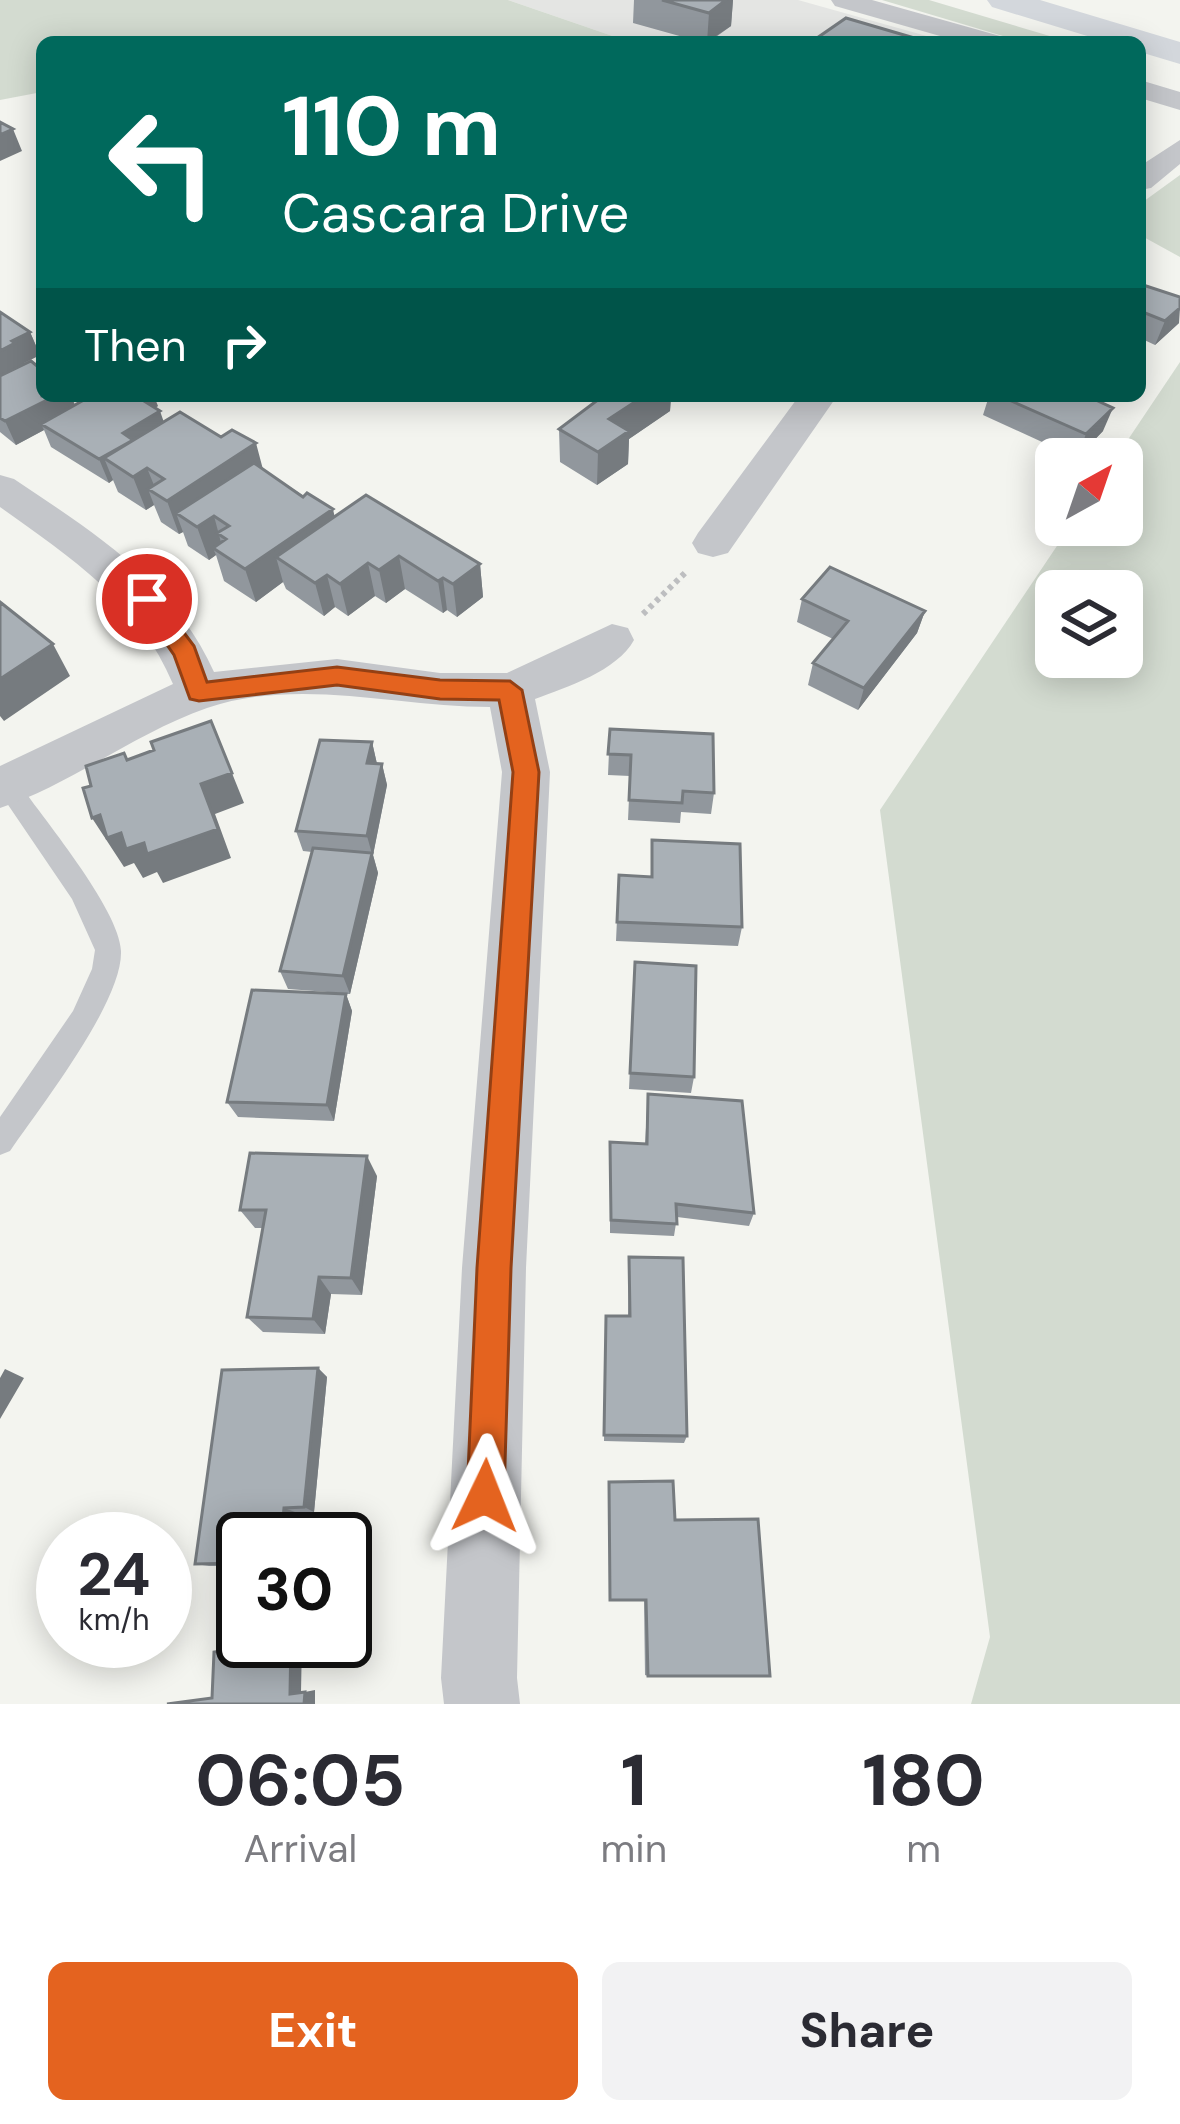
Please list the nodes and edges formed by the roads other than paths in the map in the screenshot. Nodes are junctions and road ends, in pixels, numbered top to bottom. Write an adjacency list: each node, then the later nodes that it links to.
1 (844, 0): 7 (street)
2 (965, 0): 8 (highway)
3 (1004, 0): 9 (highway)
4 (1072, 0): 6 (highway)
5 (1096, 0): 6 (highway)
6 (1180, 30)
7 (969, 36)
8 (1103, 36)
9 (1121, 36)
10 (1146, 44): 12 (highway)
11 (1146, 47): 12 (highway)
12 (1180, 54)
13 (1146, 91): 14 (street)
14 (1180, 101)
15 (1180, 149): 16 (street)
16 (1146, 176)
17 (814, 402): 19 (street)
18 (0, 488): 22 (street)
19 (713, 543)
20 (623, 631): 21 (street)
21 (510, 690): 22 (street); 25 (street)
22 (199, 692): 23 (street)
23 (4, 787): 24 (lane)
24 (0, 1141)
25 (482, 1704)

